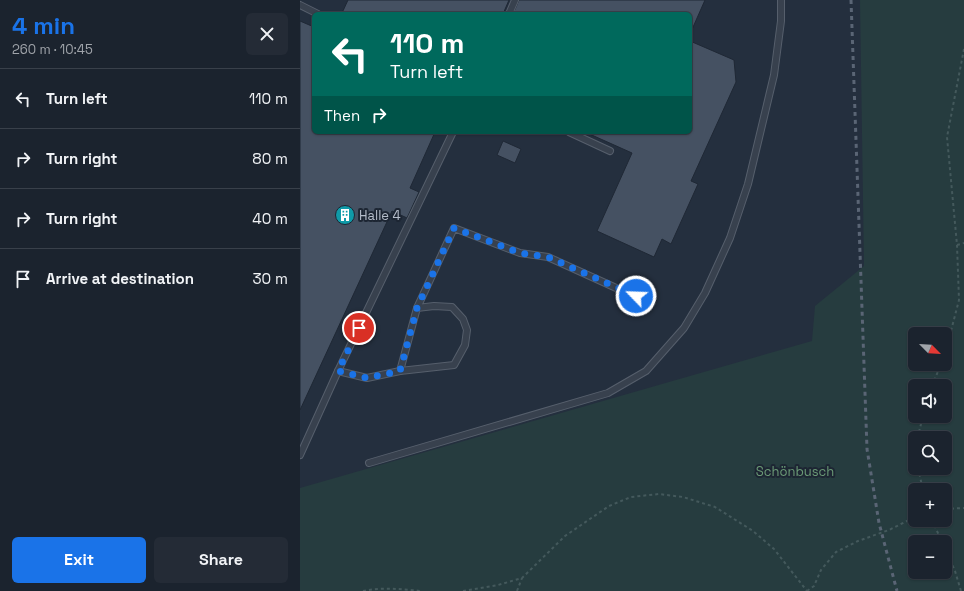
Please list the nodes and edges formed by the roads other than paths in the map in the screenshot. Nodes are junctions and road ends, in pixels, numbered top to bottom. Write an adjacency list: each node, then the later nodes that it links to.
1 (515, 0): 5 (lane)
2 (781, 0): 14 (lane)
3 (300, 5): 4 (lane)
4 (314, 12)
5 (509, 12)
6 (452, 134): 11 (lane)
7 (573, 134): 8 (lane)
8 (610, 151)
9 (636, 296): 10 (lane)
10 (417, 308): 12 (lane); 12 (lane)
11 (338, 371): 12 (lane); 13 (lane)
12 (400, 371)
13 (300, 455)
14 (369, 463)

